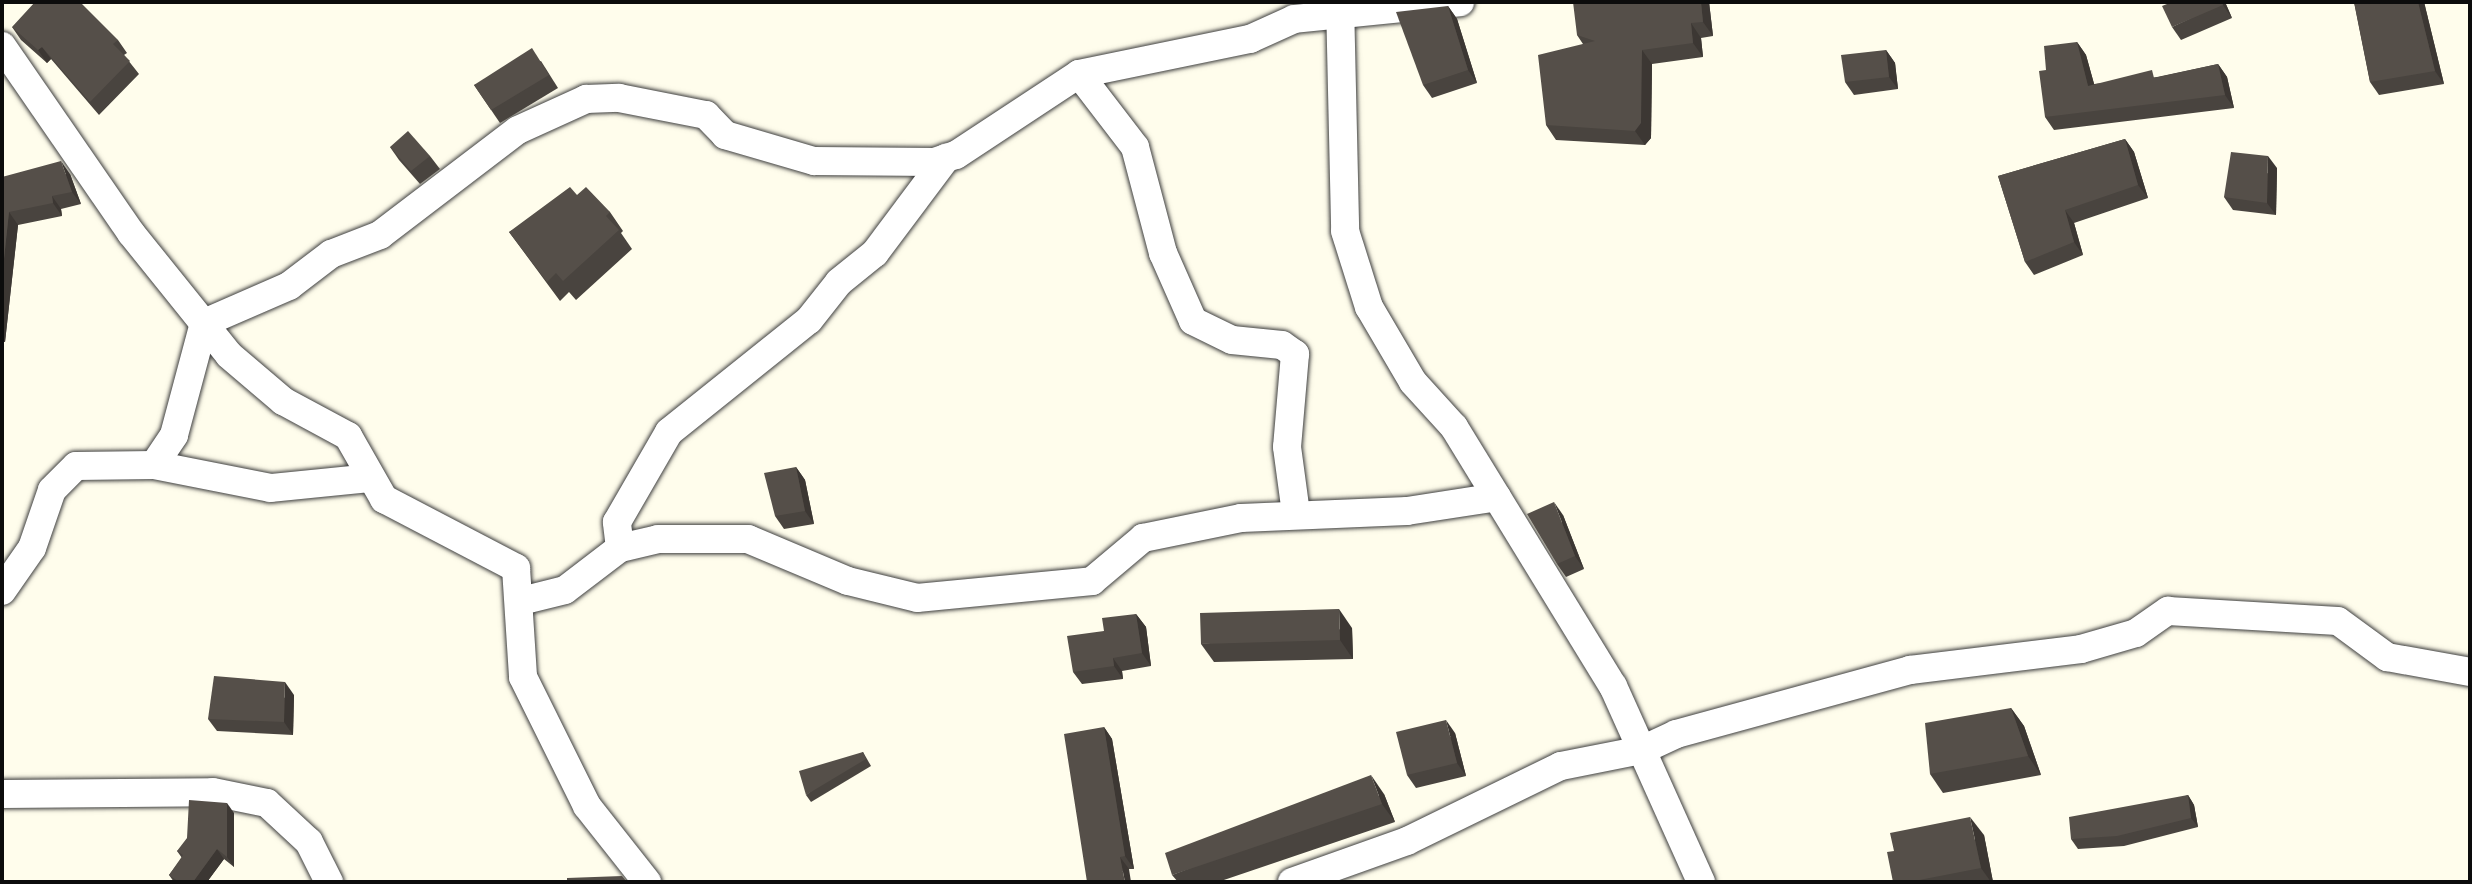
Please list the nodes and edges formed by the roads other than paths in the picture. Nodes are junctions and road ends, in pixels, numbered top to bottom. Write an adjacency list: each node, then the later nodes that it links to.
1 (1460, 2): 2 (street)
2 (1341, 8): 4 (street); 9 (street)
3 (2, 46): 6 (street)
4 (1079, 74): 5 (street); 10 (street)
5 (946, 158): 6 (street); 11 (street)
6 (204, 323): 7 (street); 8 (street)
7 (154, 465): 8 (street); 12 (street)
8 (371, 478): 13 (street)
9 (1497, 497): 10 (street); 15 (street)
10 (1296, 514): 11 (street)
11 (620, 548): 13 (street)
12 (2, 591)
13 (521, 601): 18 (street)
14 (2470, 672): 15 (street)
15 (1642, 750): 19 (street); 20 (street)
16 (2, 793): 17 (street)
17 (330, 882)
18 (646, 882)
19 (1292, 882)
20 (1701, 882)

